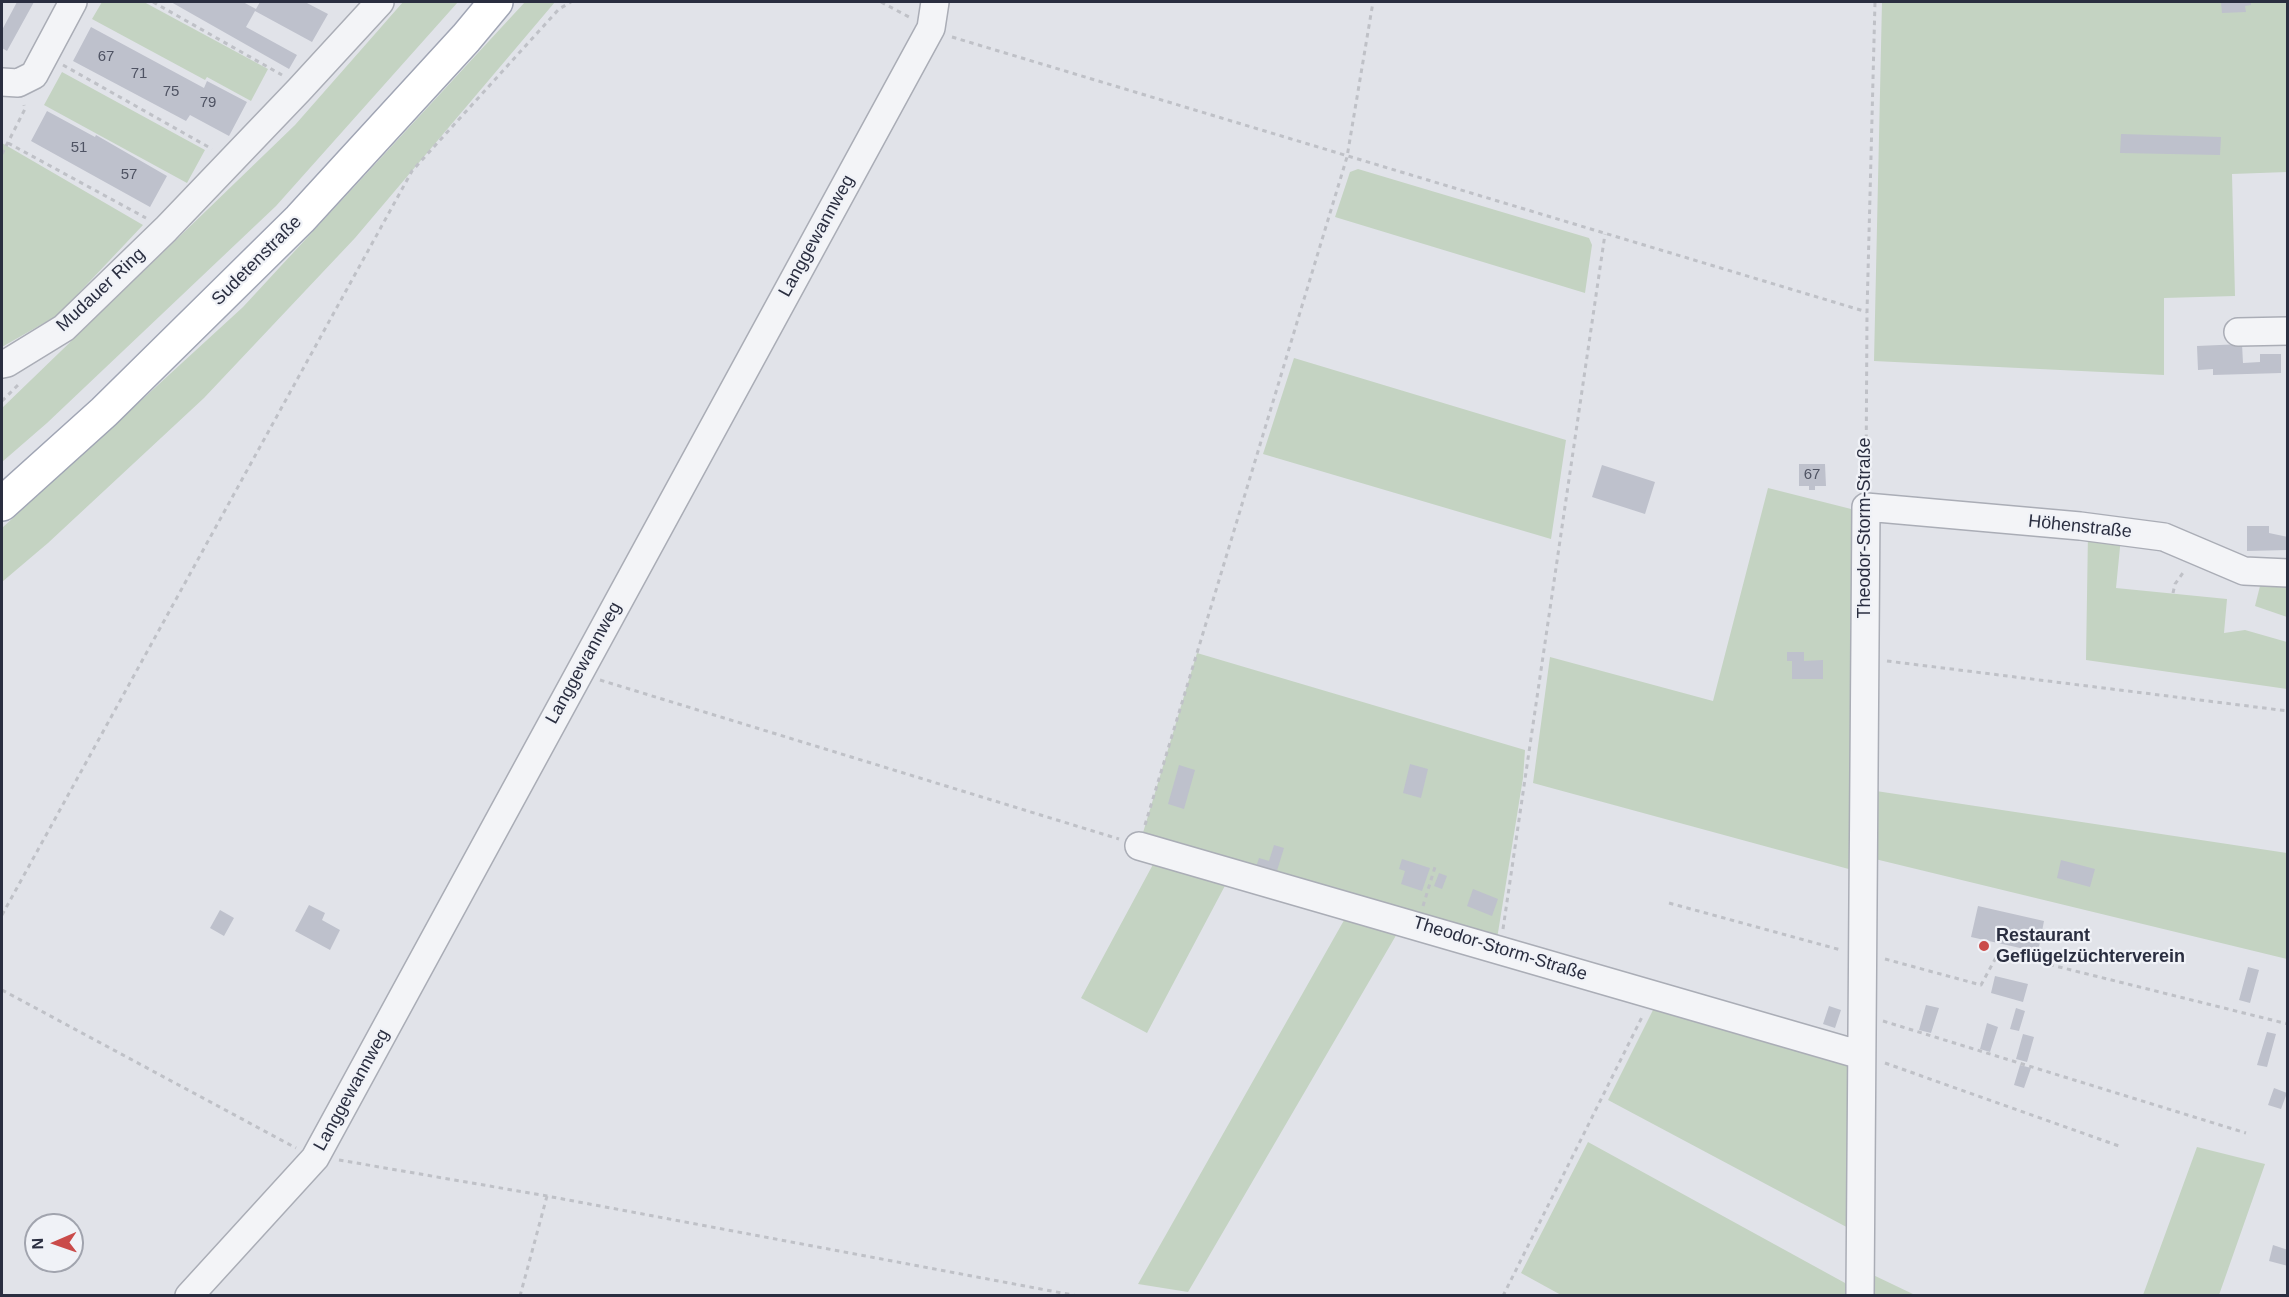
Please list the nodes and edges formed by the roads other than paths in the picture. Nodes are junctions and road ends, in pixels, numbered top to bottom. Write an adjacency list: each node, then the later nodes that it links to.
1 (73, 2): 5 (street)
2 (380, 2): 8 (street, Mudauer Ring)
3 (496, 2): 9 (main road, Sudetenstraße)
4 (935, 2): 14 (street, Langgewannweg)
5 (10, 82)
6 (2288, 331): 7 (street)
7 (2238, 332)
8 (2, 364)
9 (2, 504)
10 (1866, 507): 11 (street, Höhenstraße); 13 (street, Theodor-Storm-Straße)
11 (2288, 573)
12 (1139, 846): 13 (street, Theodor-Storm-Straße)
13 (1860, 1055): 15 (street, Theodor-Storm-Straße)
14 (189, 1296)
15 (1860, 1296)

